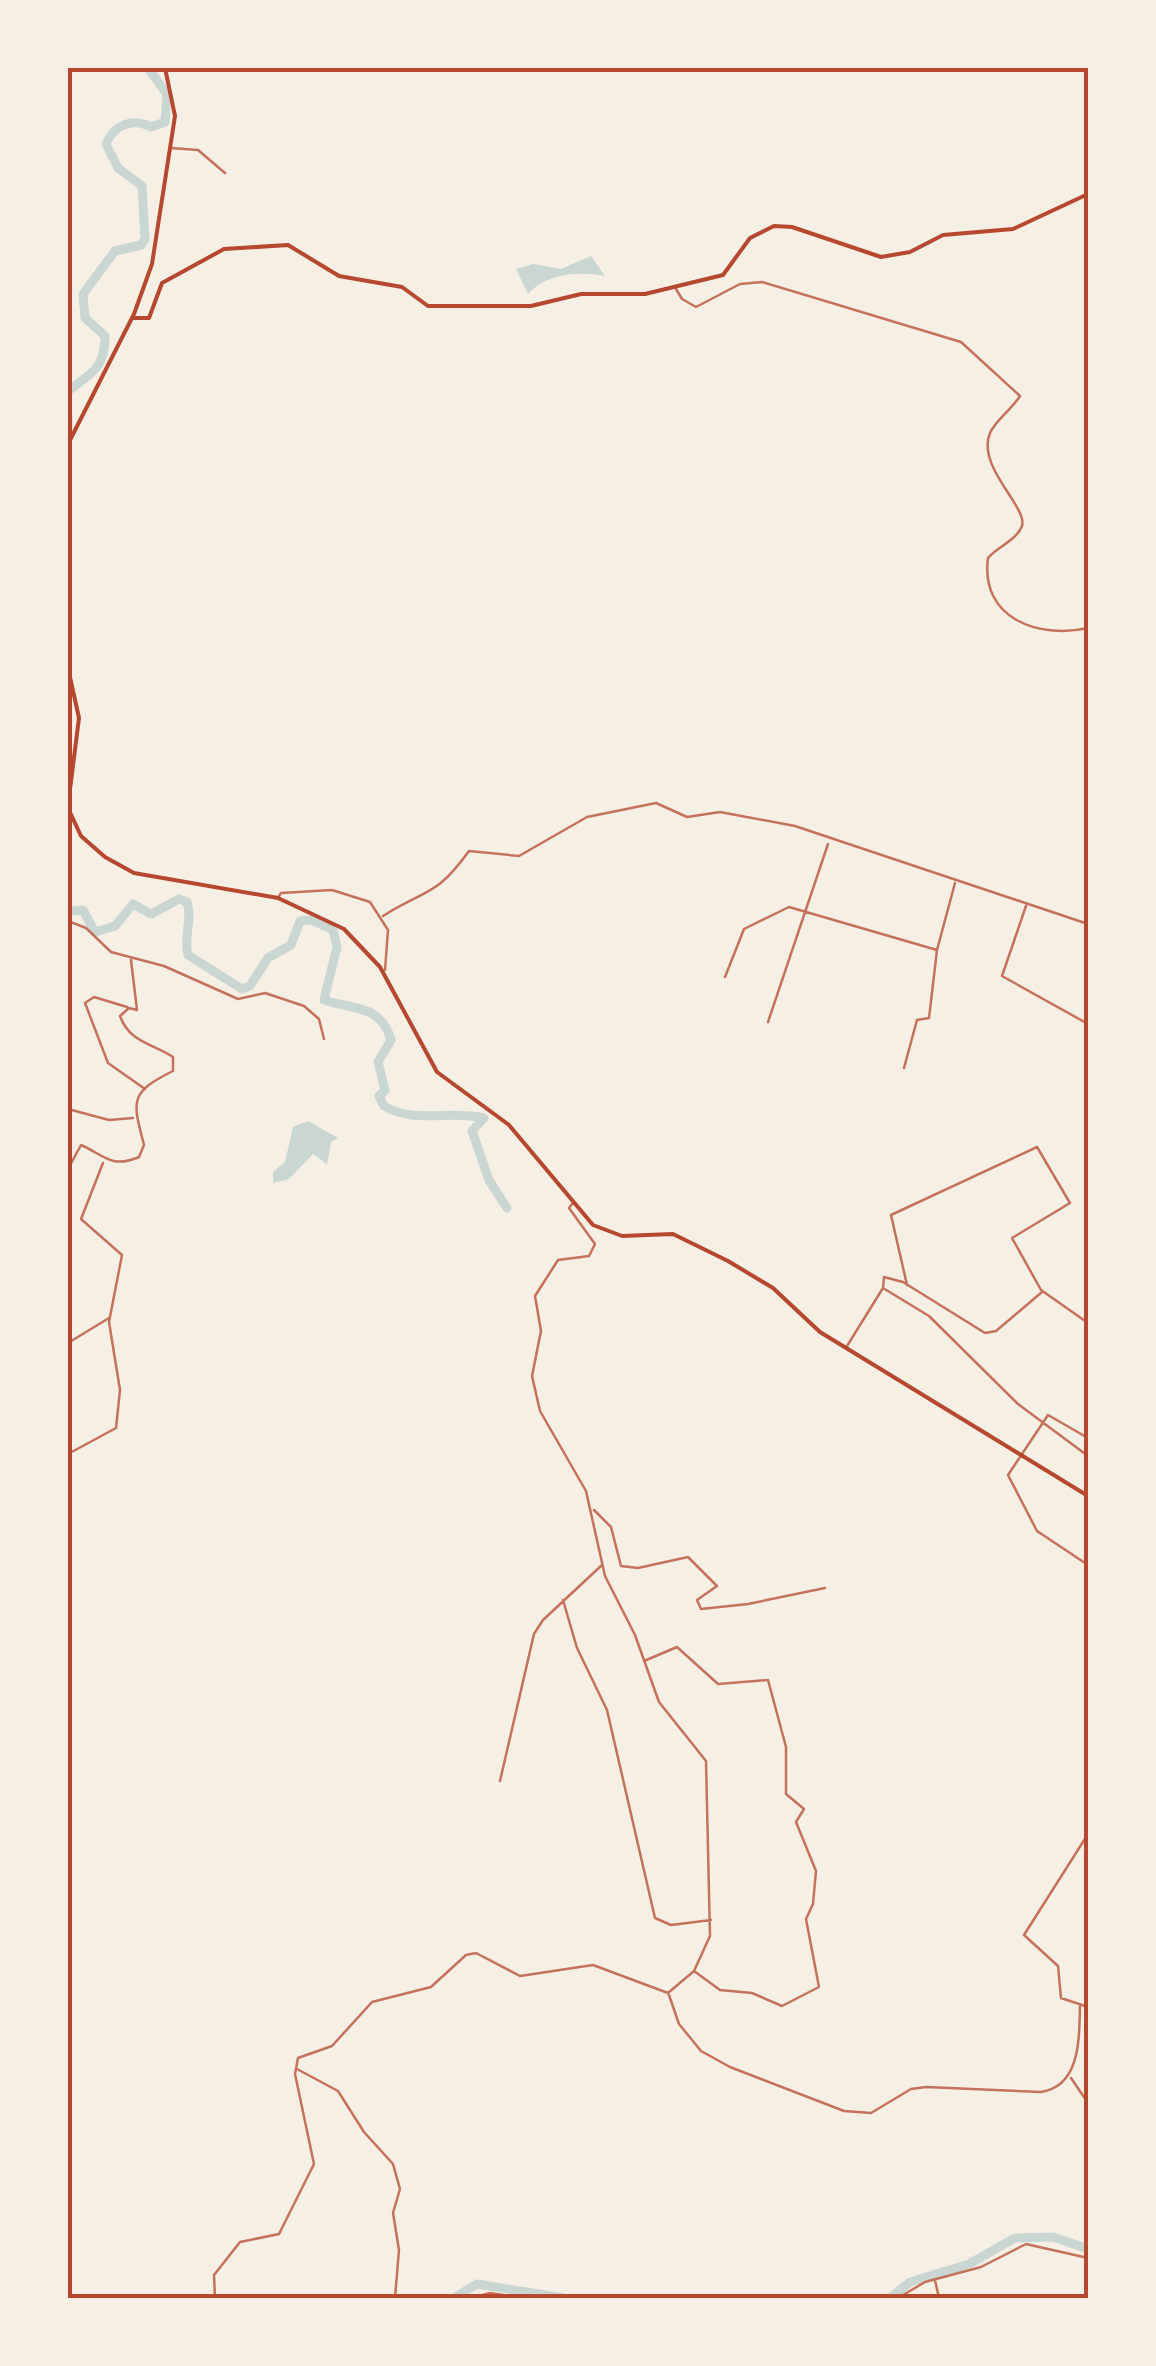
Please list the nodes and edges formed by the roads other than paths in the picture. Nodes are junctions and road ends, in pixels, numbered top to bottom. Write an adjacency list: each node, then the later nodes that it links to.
1 (165, 68): 2 (main road)
2 (170, 148): 3 (street); 6 (main road)
3 (225, 173)
4 (1088, 194): 5 (main road)
5 (676, 288): 6 (main road); 8 (street)
6 (132, 318): 7 (main road)
7 (68, 444)
8 (1088, 628)
9 (68, 668): 10 (main road)
10 (68, 806): 13 (main road)
11 (829, 841): 12 (street); 15 (street); 16 (street)
12 (955, 882): 14 (street); 19 (street)
13 (278, 898): 16 (street); 23 (main road)
14 (1026, 904): 18 (street); 27 (street)
15 (805, 912): 19 (street); 24 (street); 26 (street)
16 (382, 916): 23 (street)
17 (68, 921): 21 (street)
18 (1088, 924)
19 (937, 950): 29 (street)
20 (68, 952): 22 (street)
21 (131, 960): 25 (street); 28 (street)
22 (68, 961)
23 (382, 973): 35 (main road)
24 (725, 978)
25 (128, 1008): 30 (street); 30 (street)
26 (768, 1022)
27 (1088, 1024)
28 (324, 1039)
29 (904, 1068)
30 (146, 1089): 32 (street)
31 (68, 1109): 32 (street)
32 (135, 1118): 33 (street)
33 (104, 1161): 34 (street); 39 (street)
34 (68, 1169)
35 (573, 1203): 42 (main road); 49 (street)
36 (907, 1285): 37 (street); 38 (street); 38 (street)
37 (882, 1288): 42 (street); 43 (street)
38 (1043, 1291): 40 (street)
39 (110, 1318): 41 (street); 46 (street)
40 (1088, 1322)
41 (68, 1344)
42 (846, 1348): 45 (main road)
43 (1042, 1422): 44 (street); 45 (street); 47 (street)
44 (1088, 1438)
45 (1020, 1453): 48 (main road); 51 (street)
46 (68, 1454)
47 (1088, 1456)
48 (1088, 1496)
49 (593, 1510): 50 (street); 52 (street)
50 (603, 1564): 53 (street); 54 (street)
51 (1088, 1566)
52 (825, 1588)
53 (563, 1600): 55 (street); 57 (street)
54 (642, 1662): 57 (street); 58 (street)
55 (500, 1781)
56 (1088, 1834): 60 (street)
57 (711, 1920): 58 (street)
58 (694, 1971): 59 (street)
59 (668, 1994): 62 (street); 63 (street)
60 (1080, 2005): 61 (street); 63 (street)
61 (1088, 2007)
62 (296, 2069): 67 (street); 68 (street)
63 (1070, 2076): 64 (street)
64 (1088, 2104)
65 (1088, 2258): 66 (street)
66 (935, 2279): 71 (street); 72 (street)
67 (215, 2298)
68 (394, 2298)
69 (471, 2298): 70 (street)
70 (523, 2298)
71 (898, 2298)
72 (939, 2298)

